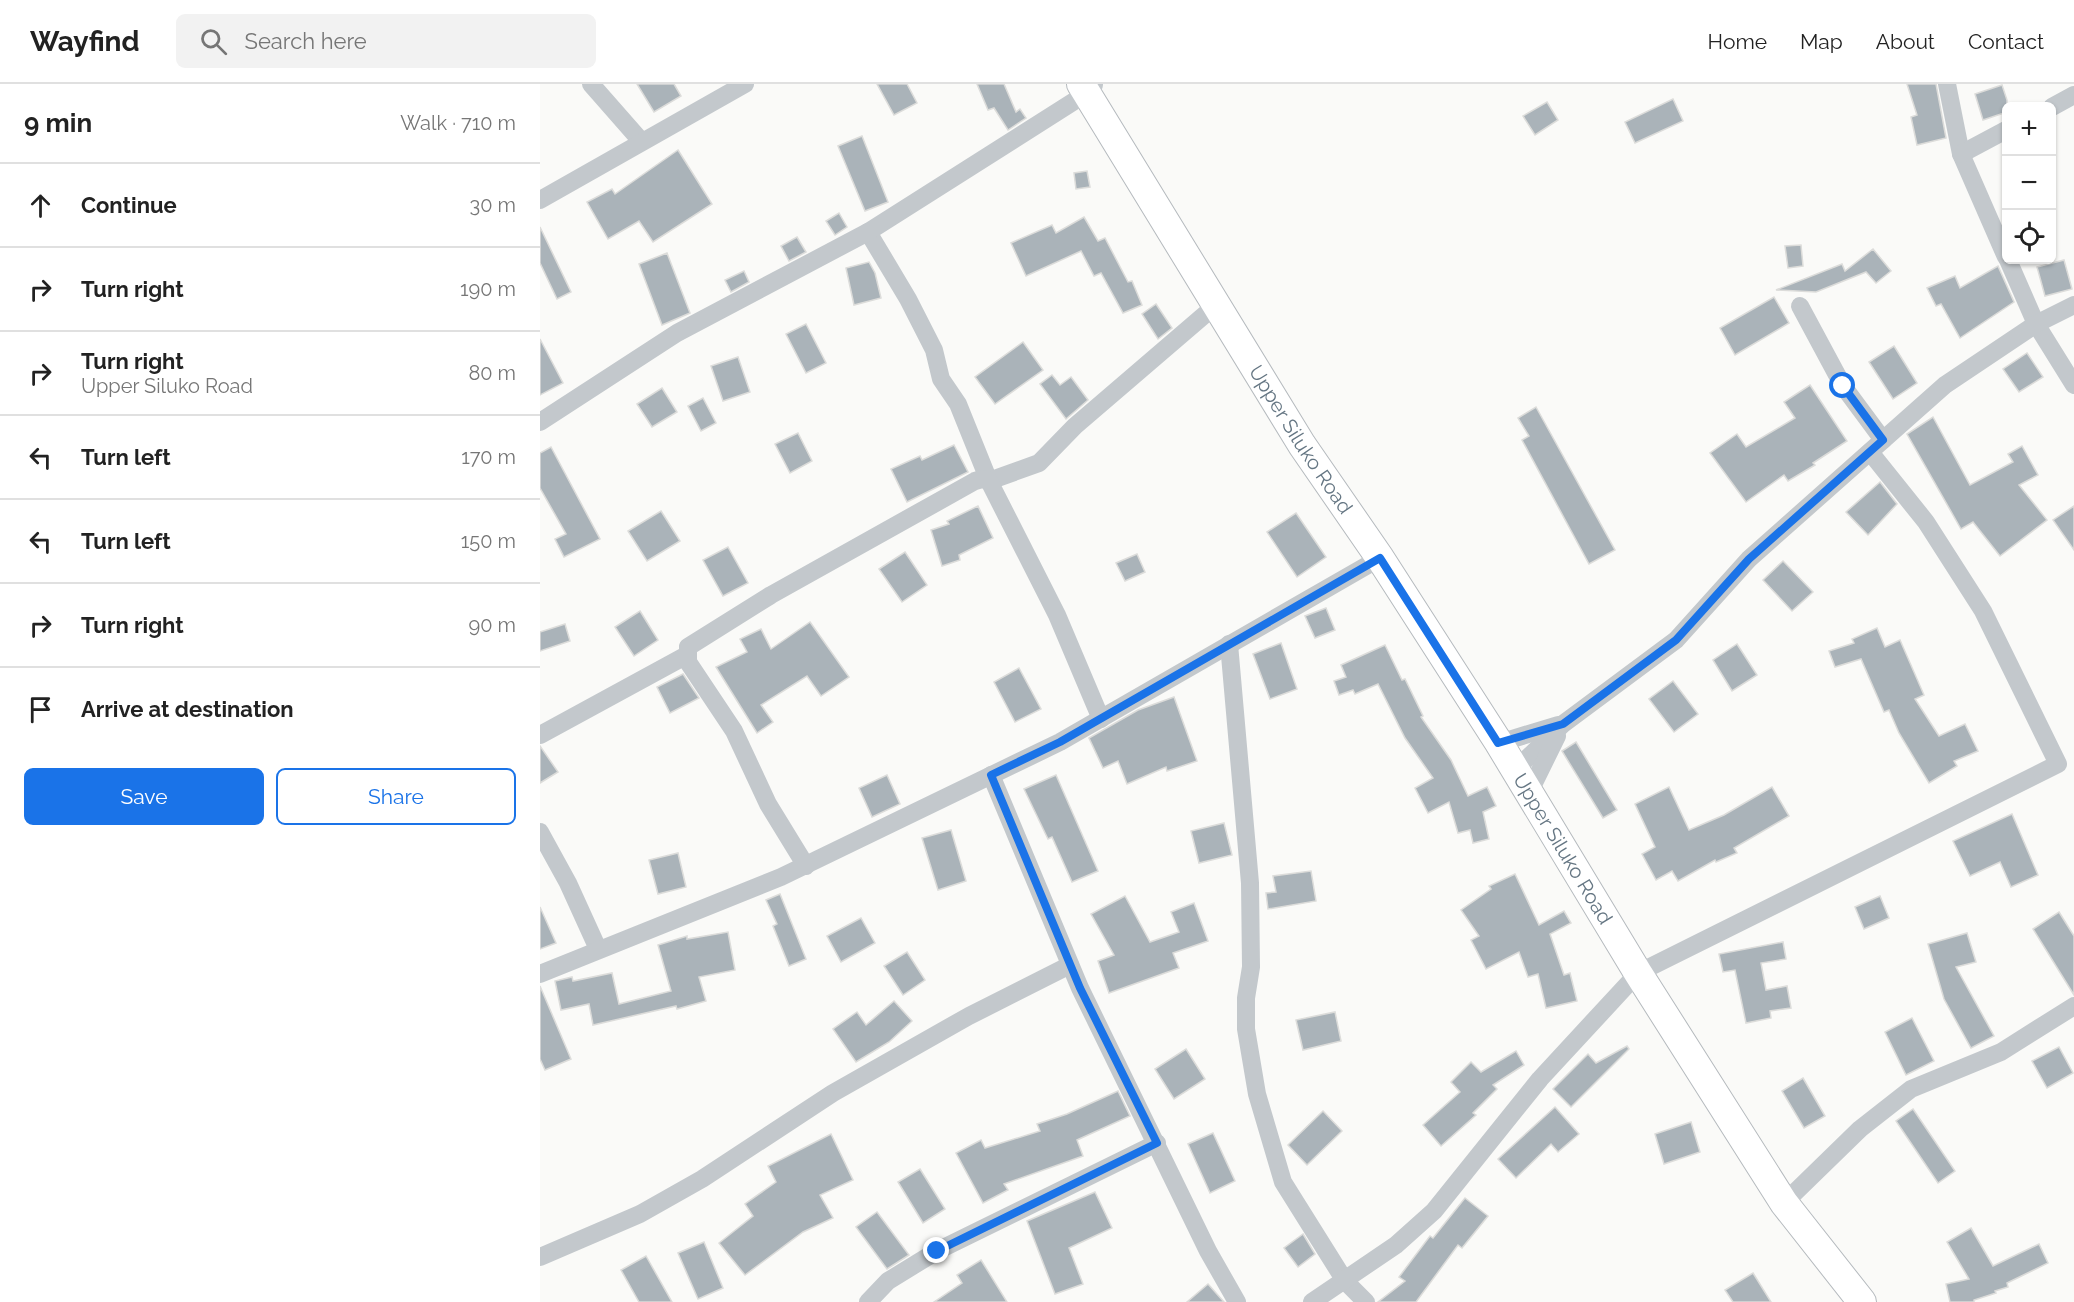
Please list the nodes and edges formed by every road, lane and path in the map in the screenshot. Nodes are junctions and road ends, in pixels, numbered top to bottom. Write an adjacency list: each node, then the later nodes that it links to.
1 (591, 84): 8 (street)
2 (745, 84): 8 (street)
3 (1947, 84): 9 (street)
4 (1088, 87): 11 (street); 14 (main road, Upper Siluko Road)
5 (2074, 95): 6 (street)
6 (2056, 105)
7 (2002, 133): 9 (street)
8 (640, 141): 10 (street)
9 (1961, 154): 12 (street)
10 (540, 200)
11 (867, 232): 19 (street); 21 (street)
12 (2002, 247)
13 (2010, 264): 17 (street)
14 (1216, 305): 21 (street); 22 (main road, Upper Siluko Road)
15 (2074, 305): 17 (street)
16 (1800, 306): 20 (street)
17 (2036, 324): 18 (street); 20 (street)
18 (2074, 385)
19 (540, 422)
20 (1876, 446): 26 (street); 35 (street)
21 (989, 481): 24 (street); 25 (street)
22 (1380, 558): 23 (street); 28 (main road, Upper Siluko Road)
23 (1229, 644): 25 (street); 41 (street)
24 (687, 655): 27 (street); 32 (street)
25 (1101, 719): 29 (street)
26 (1563, 724): 28 (street); 30 (street); 30 (street)
27 (540, 735)
28 (1498, 743): 30 (main road, Upper Siluko Road)
29 (991, 775): 32 (street); 34 (street)
30 (1522, 781): 35 (main road, Upper Siluko Road)
31 (540, 832): 33 (street)
32 (806, 866): 33 (street)
33 (598, 949): 36 (street)
34 (1070, 965): 38 (street); 40 (street)
35 (1638, 973): 39 (main road, Upper Siluko Road); 41 (street)
36 (540, 974)
37 (2074, 1006): 39 (street)
38 (1157, 1143): 42 (street); 43 (street)
39 (1785, 1203): 46 (main road, Upper Siluko Road)
40 (540, 1257)
41 (1346, 1281): 44 (street); 45 (street)
42 (868, 1302)
43 (1237, 1302)
44 (1312, 1302)
45 (1366, 1302)
46 (1862, 1302)

